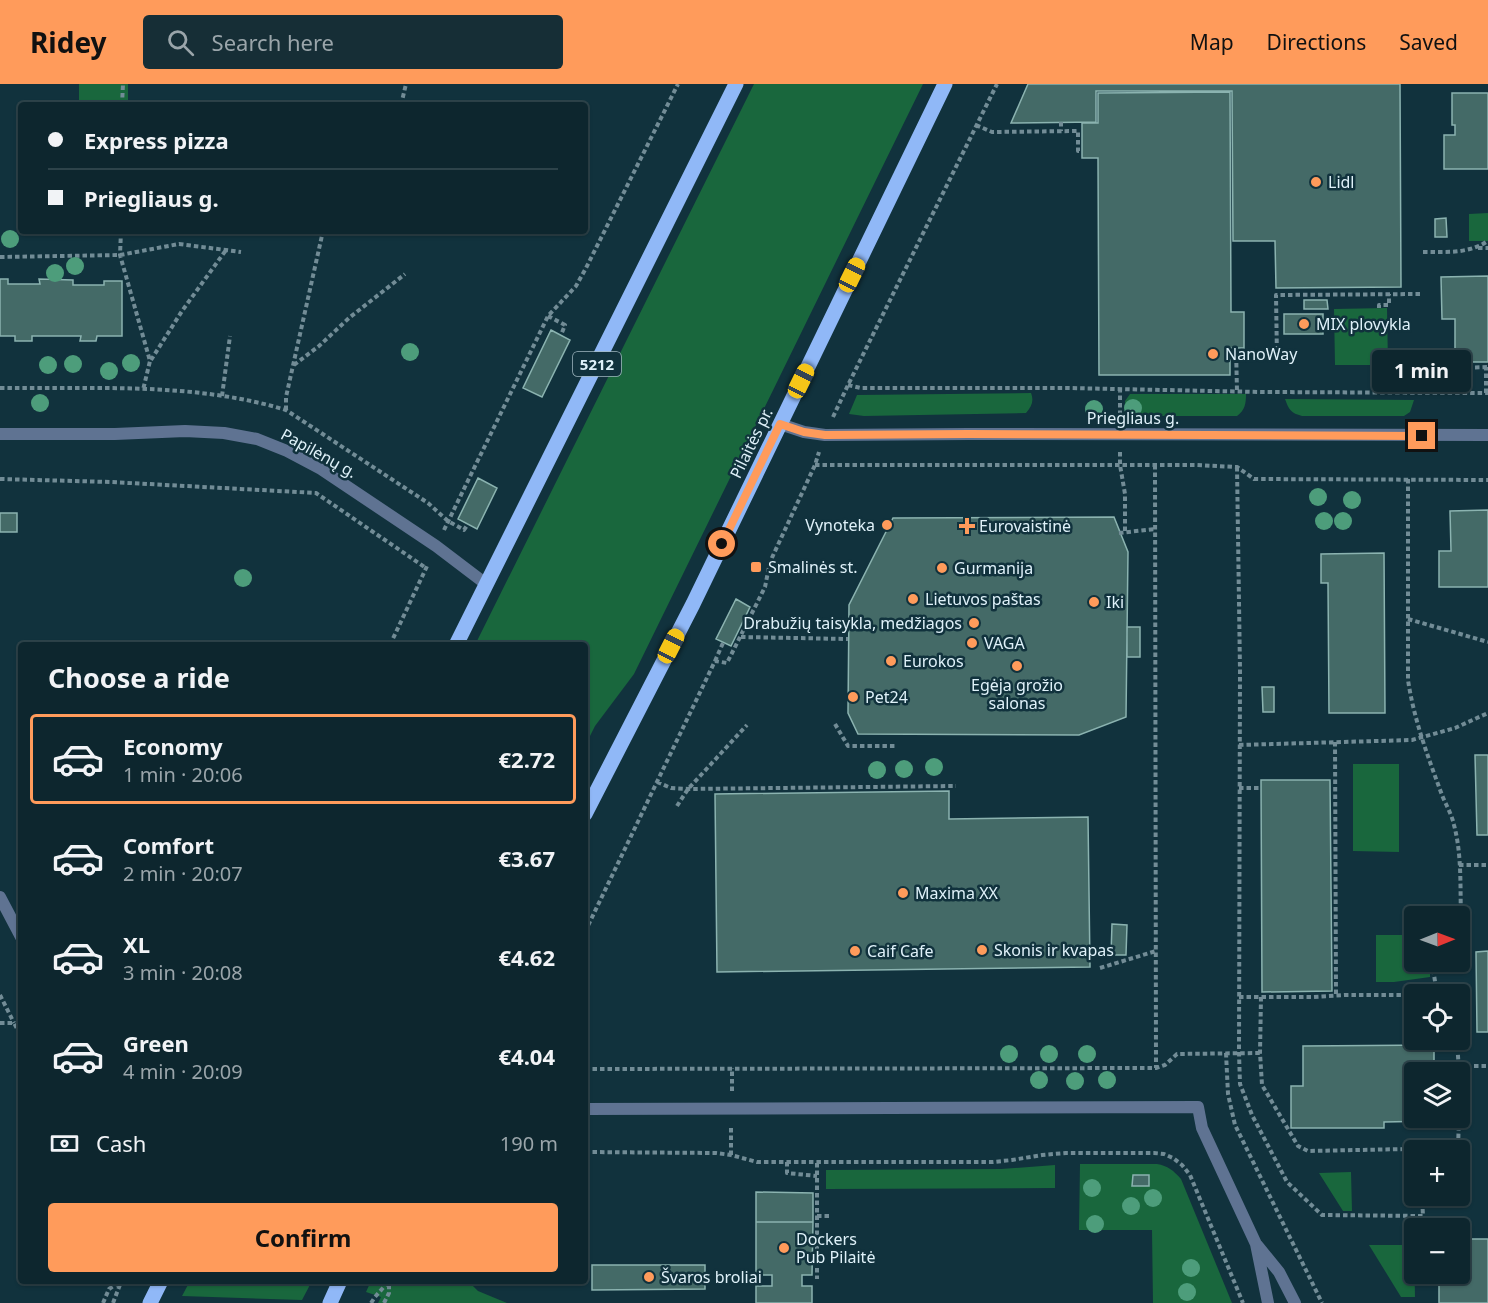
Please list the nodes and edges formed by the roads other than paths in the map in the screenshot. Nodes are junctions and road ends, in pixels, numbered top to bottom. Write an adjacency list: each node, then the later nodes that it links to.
1 (736, 84): 6 (main road, 5212)
2 (945, 84): 3 (main road, Pilaitės pr.)
3 (780, 424): 5 (street, Priegliaus g.); 8 (main road, Pilaitės pr.)
4 (0, 434): 6 (street, Papilėnų g.)
5 (1488, 435)
6 (486, 584): 7 (main road, 5212)
7 (457, 642)
8 (588, 808)
9 (0, 897): 10 (street)
10 (18, 931)
11 (588, 1109): 12 (street)
12 (1256, 1244): 15 (street); 16 (street)
13 (339, 1284): 14 (main road)
14 (331, 1301)
15 (1268, 1303)
16 (1295, 1303)

